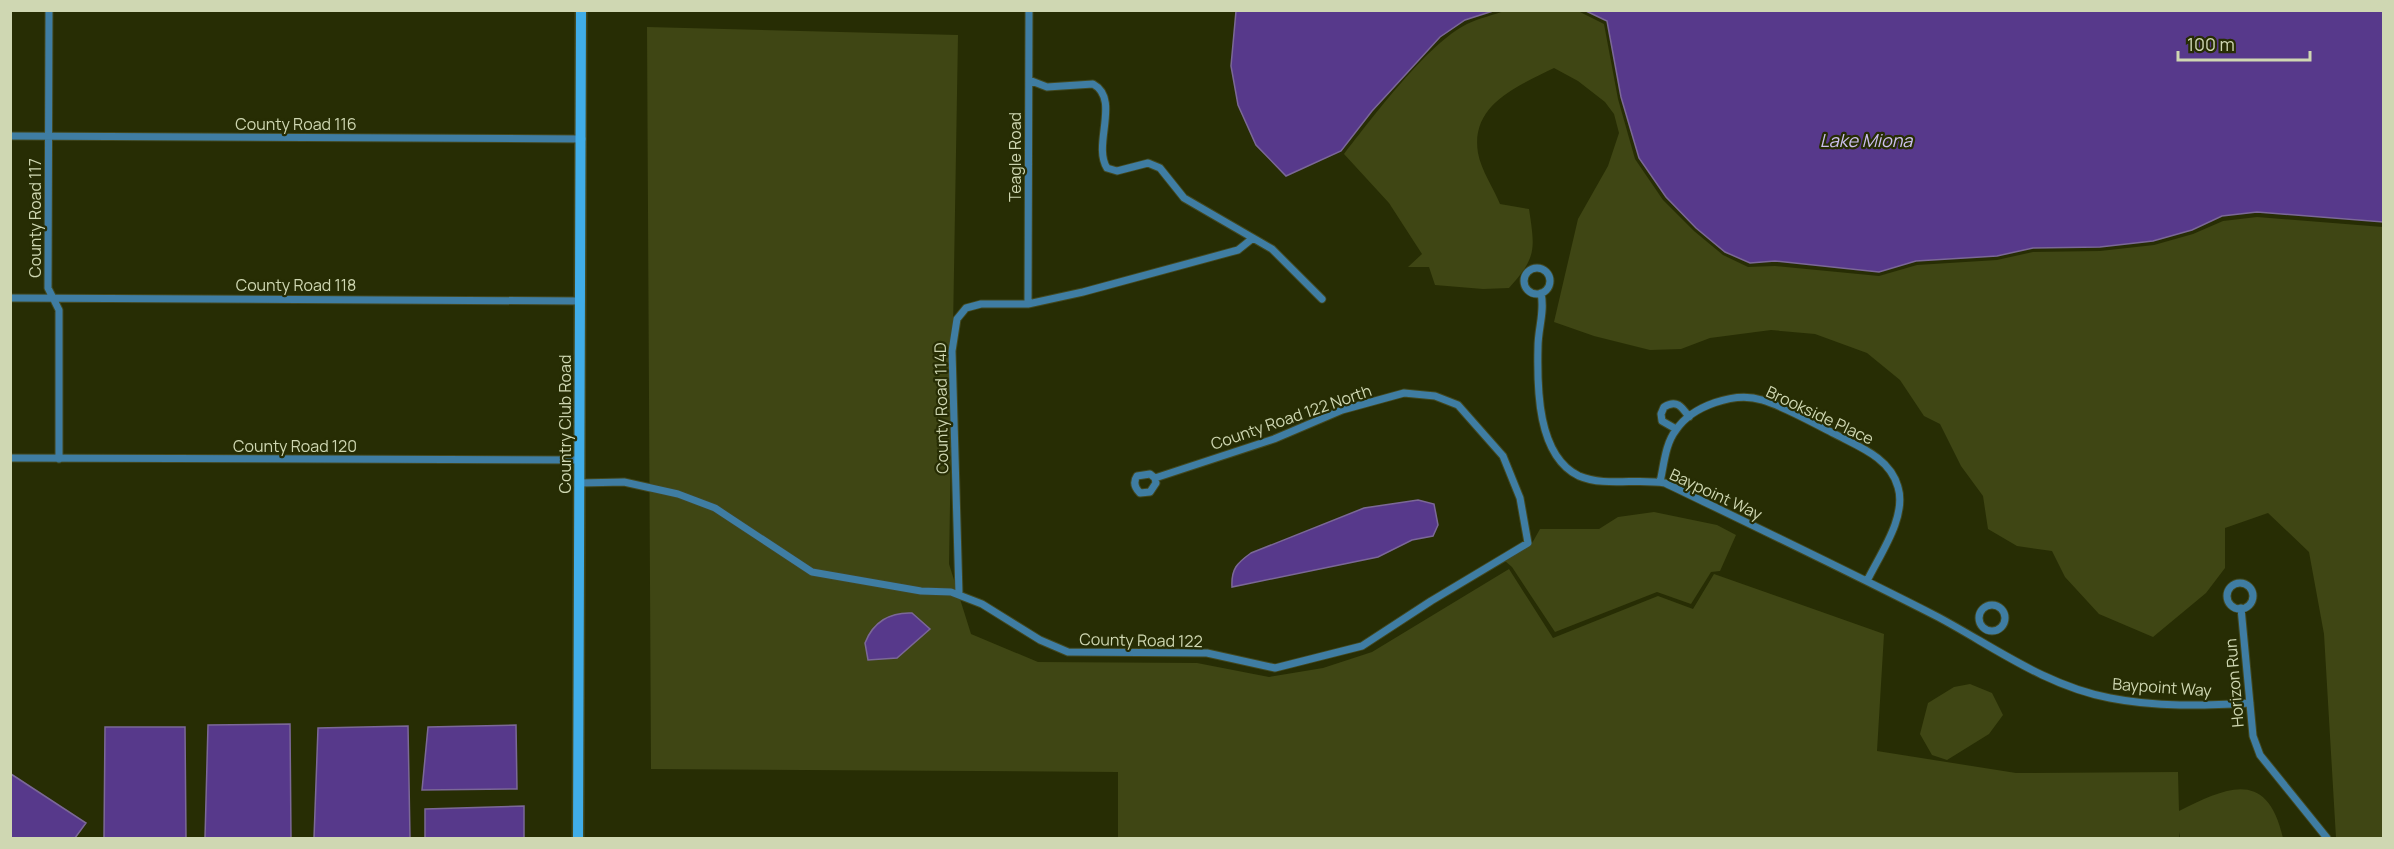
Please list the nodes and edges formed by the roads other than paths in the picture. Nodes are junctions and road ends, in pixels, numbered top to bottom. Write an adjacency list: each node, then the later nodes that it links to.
1 (49, 10): 6 (street, County Road 117)
2 (581, 10): 7 (street, Country Club Road)
3 (1029, 10): 4 (street, Teagle Road)
4 (1029, 80): 8 (street); 14 (street, Teagle Road)
5 (10, 136): 6 (street, County Road 116)
6 (49, 136): 7 (street, County Road 116); 11 (street, County Road 117)
7 (582, 139): 13 (street, Country Club Road)
8 (1252, 238): 12 (street); 14 (street, County Road 114D)
9 (1541, 293): 21 (street, Baypoint Way)
10 (10, 298): 11 (street, County Road 118)
11 (53, 298): 13 (street, County Road 118); 18 (street, County Road 117)
12 (1322, 299)
13 (581, 301): 19 (street, Country Club Road)
14 (1028, 304): 25 (street, County Road 114D)
15 (1689, 417): 16 (street, Brookside Place); 16 (street); 24 (street, Brookside Place)
16 (1676, 429): 21 (street, Brookside Place)
17 (10, 458): 18 (street, County Road 120)
18 (59, 459): 19 (street, County Road 120)
19 (580, 460): 22 (street, Country Club Road)
20 (1155, 477): 23 (street, County Road 122 North)
21 (1660, 482): 24 (street, Baypoint Way)
22 (580, 483): 25 (street, County Road 122); 30 (street, Country Club Road)
23 (1528, 543): 25 (street, County Road 122)
24 (1867, 581): 28 (street, Baypoint Way)
25 (959, 594)
26 (2241, 608): 29 (street, Horizon Run)
27 (1984, 628): 28 (street)
28 (1978, 639): 29 (street, Baypoint Way)
29 (2250, 703): 31 (street, Horizon Run)
30 (578, 838)
31 (2328, 838)

